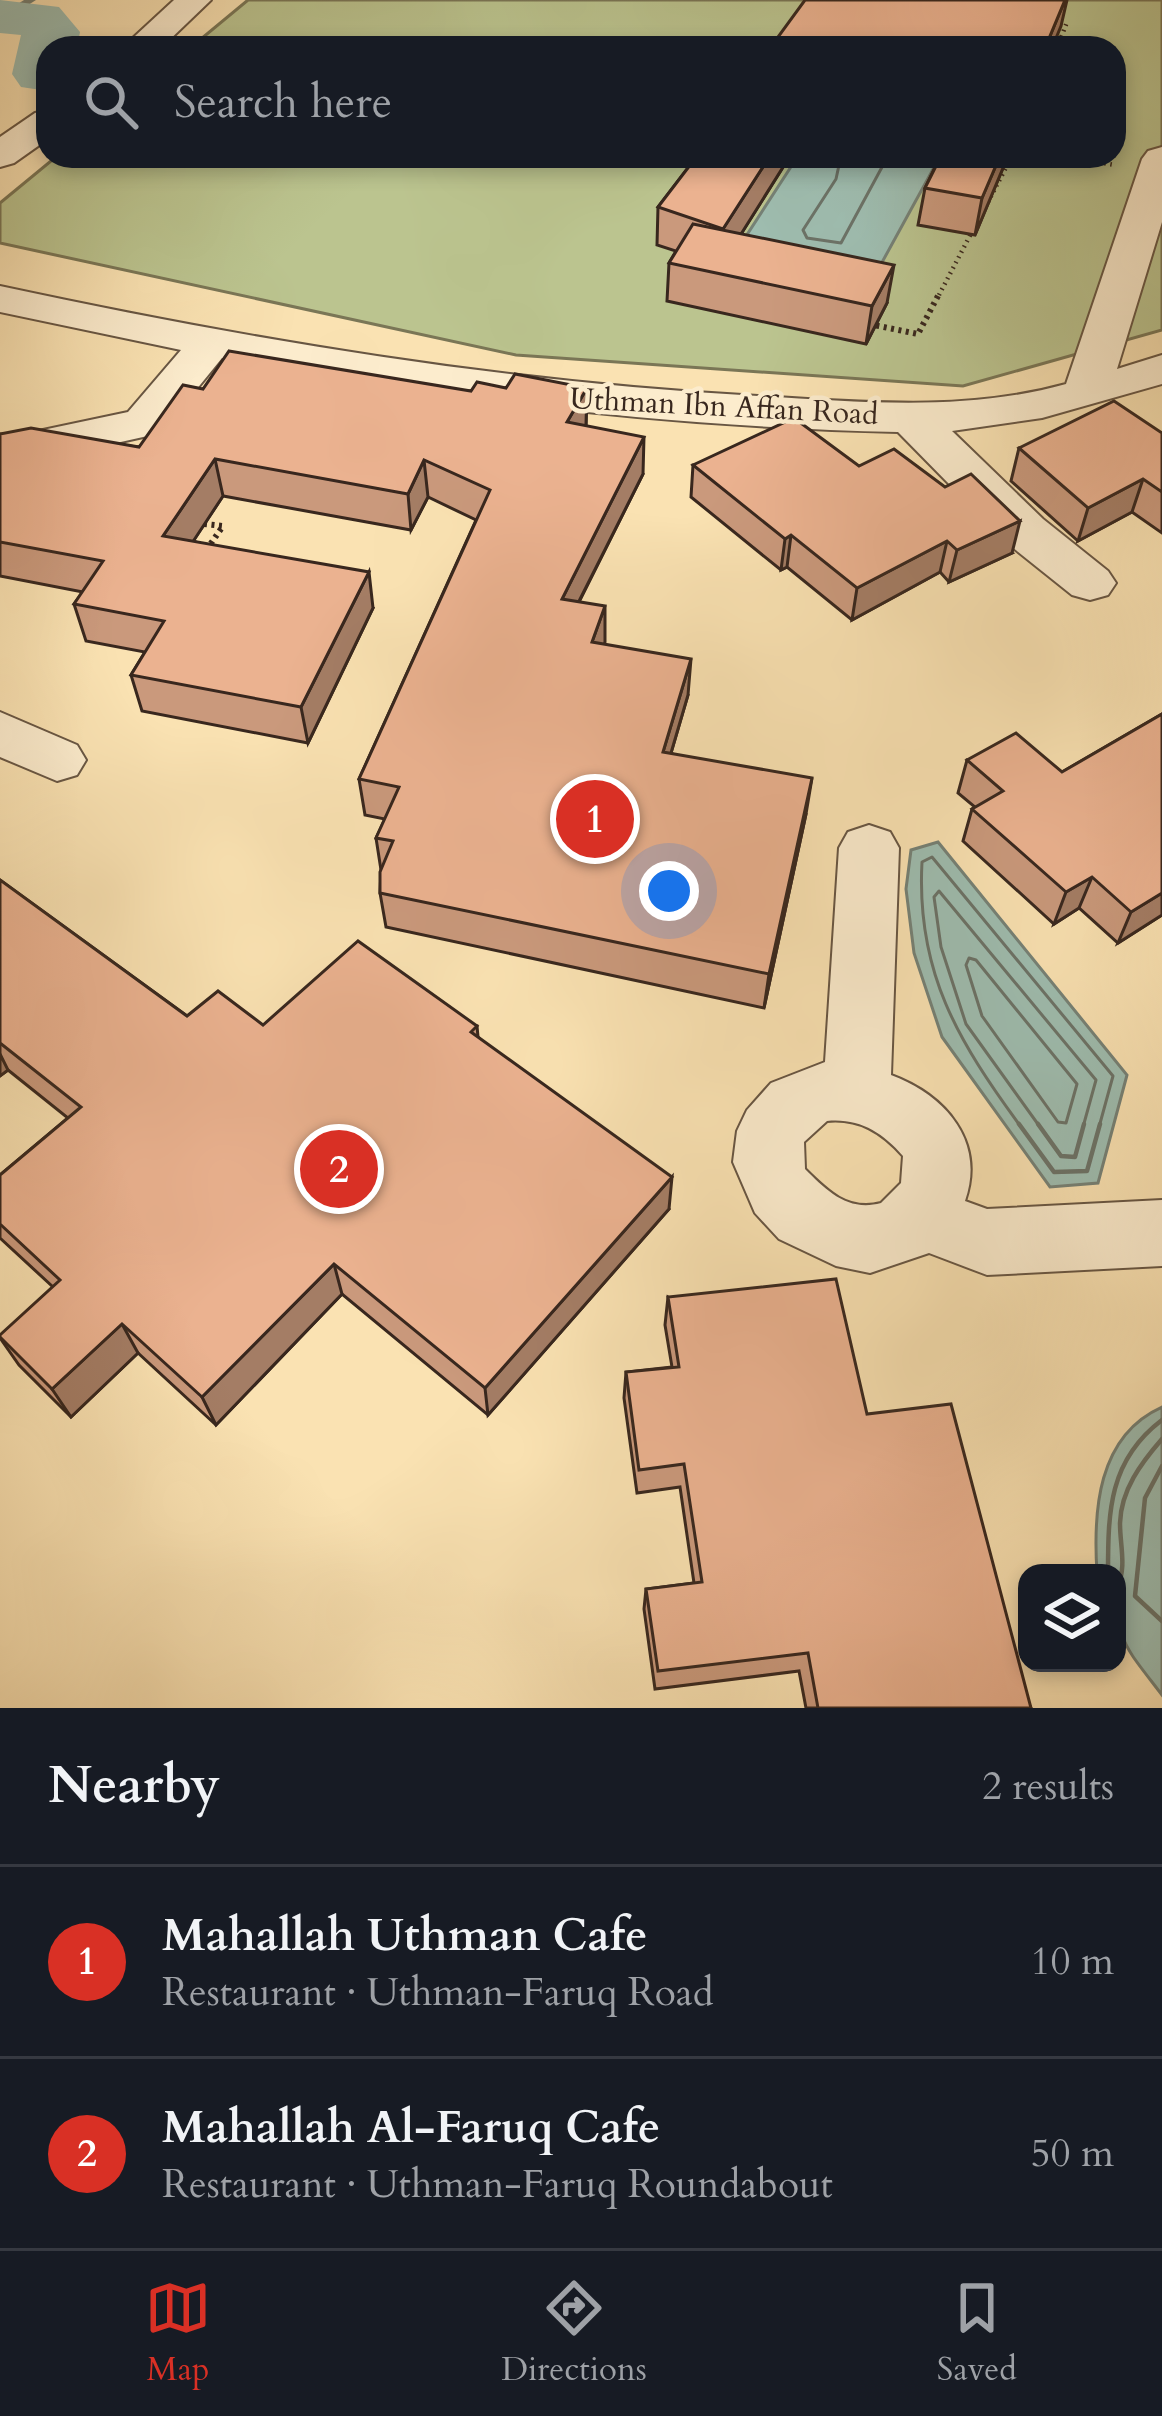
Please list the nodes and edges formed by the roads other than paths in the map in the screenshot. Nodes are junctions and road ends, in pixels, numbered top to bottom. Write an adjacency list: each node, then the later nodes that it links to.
1 (194, 0): 2 (street)
2 (154, 36)
3 (36, 129): 4 (street)
4 (0, 154)
5 (1162, 159): 9 (street)
6 (0, 299): 7 (street, Uthman Ibn Affan Road)
7 (209, 345): 10 (street, Uthman Ibn Affan Road); 11 (street)
8 (1162, 369): 9 (street, Uthman Ibn Affan Road)
9 (1086, 394): 10 (street, Uthman Ibn Affan Road)
10 (909, 416): 12 (street)
11 (0, 454)
12 (1090, 583)
13 (0, 733): 14 (street)
14 (57, 760)
15 (869, 848): 16 (street)
16 (857, 1090): 17 (street); 17 (street)
17 (919, 1216): 18 (street)
18 (1162, 1233)

